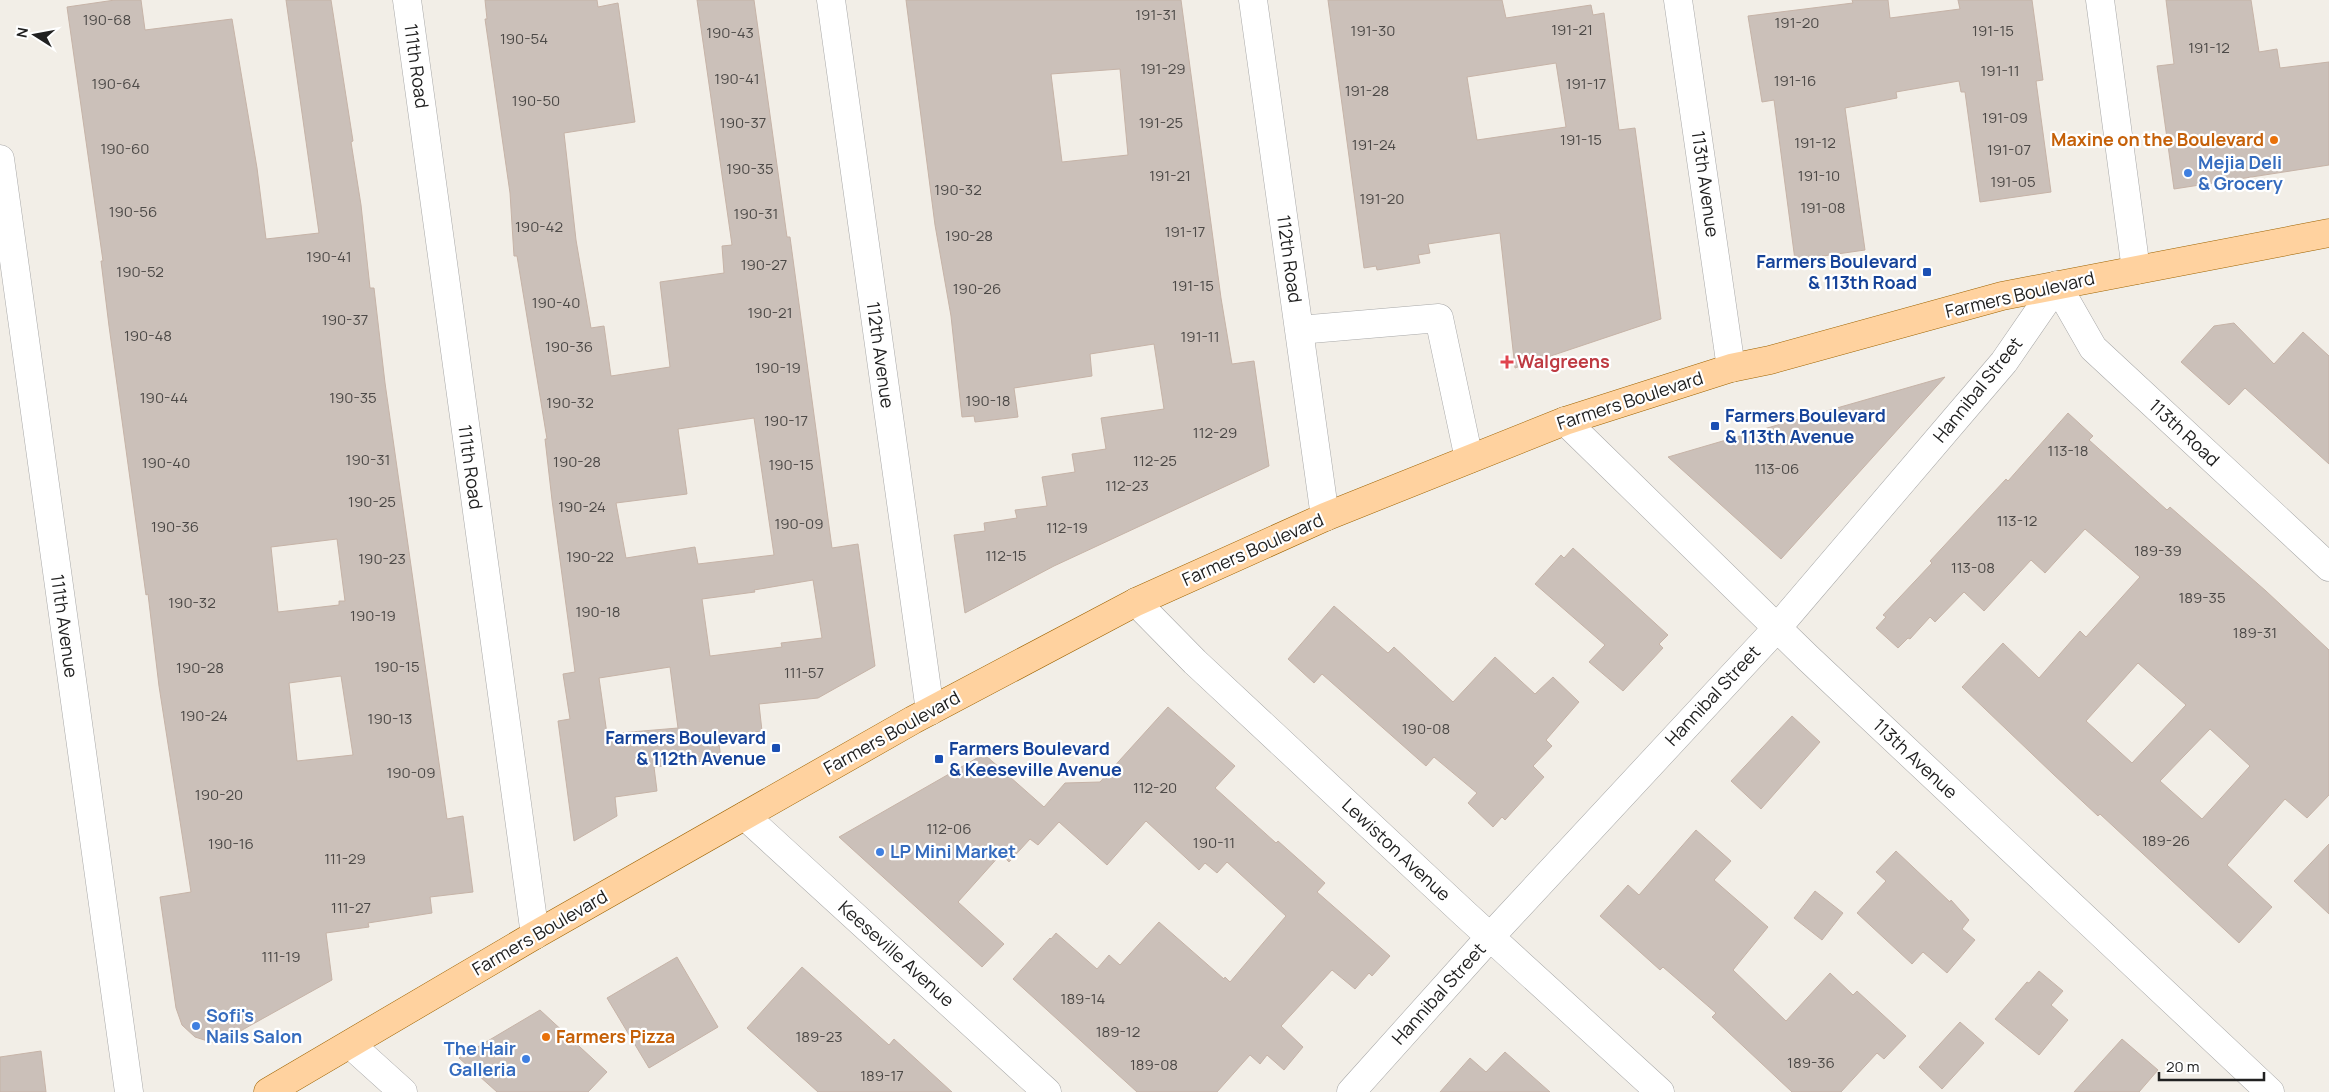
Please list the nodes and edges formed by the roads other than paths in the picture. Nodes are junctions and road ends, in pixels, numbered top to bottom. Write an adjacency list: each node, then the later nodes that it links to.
1 (406, 0): 20 (street, 111th Road)
2 (831, 0): 18 (street, 112th Avenue)
3 (1253, 0): 10 (street, 112th Road)
4 (1678, 0): 11 (street, 113th Avenue)
5 (2100, 0): 8 (street)
6 (0, 159): 23 (street, 111th Avenue)
7 (2329, 233): 8 (main road, Farmers Boulevard)
8 (2136, 270): 9 (main road, Farmers Boulevard)
9 (2057, 285): 11 (main road, Farmers Boulevard); 15 (street, 113th Road); 17 (street, Hannibal Street)
10 (1299, 330): 13 (street); 14 (street, 112th Road)
11 (1731, 368): 12 (main road, Farmers Boulevard)
12 (1565, 421): 13 (main road, Farmers Boulevard); 17 (street, 113th Avenue)
13 (1469, 459): 14 (main road, Farmers Boulevard)
14 (1325, 517): 16 (main road, Farmers Boulevard)
15 (2329, 567)
16 (1136, 602): 18 (main road, Farmers Boulevard); 21 (street, Lewiston Avenue)
17 (1776, 628): 21 (street, Hannibal Street); 29 (street, 113th Avenue)
18 (930, 711): 19 (main road, Farmers Boulevard)
19 (745, 816): 20 (main road, Farmers Boulevard); 26 (street, Keeseville Avenue)
20 (534, 935): 22 (main road, Farmers Boulevard)
21 (1490, 938): 27 (street, Hannibal Street); 28 (street, Lewiston Avenue)
22 (351, 1045): 24 (main road, Farmers Boulevard); 25 (street)
23 (129, 1092)
24 (268, 1092)
25 (403, 1092)
26 (1047, 1092)
27 (1351, 1092)
28 (1660, 1092)
29 (2270, 1092)

